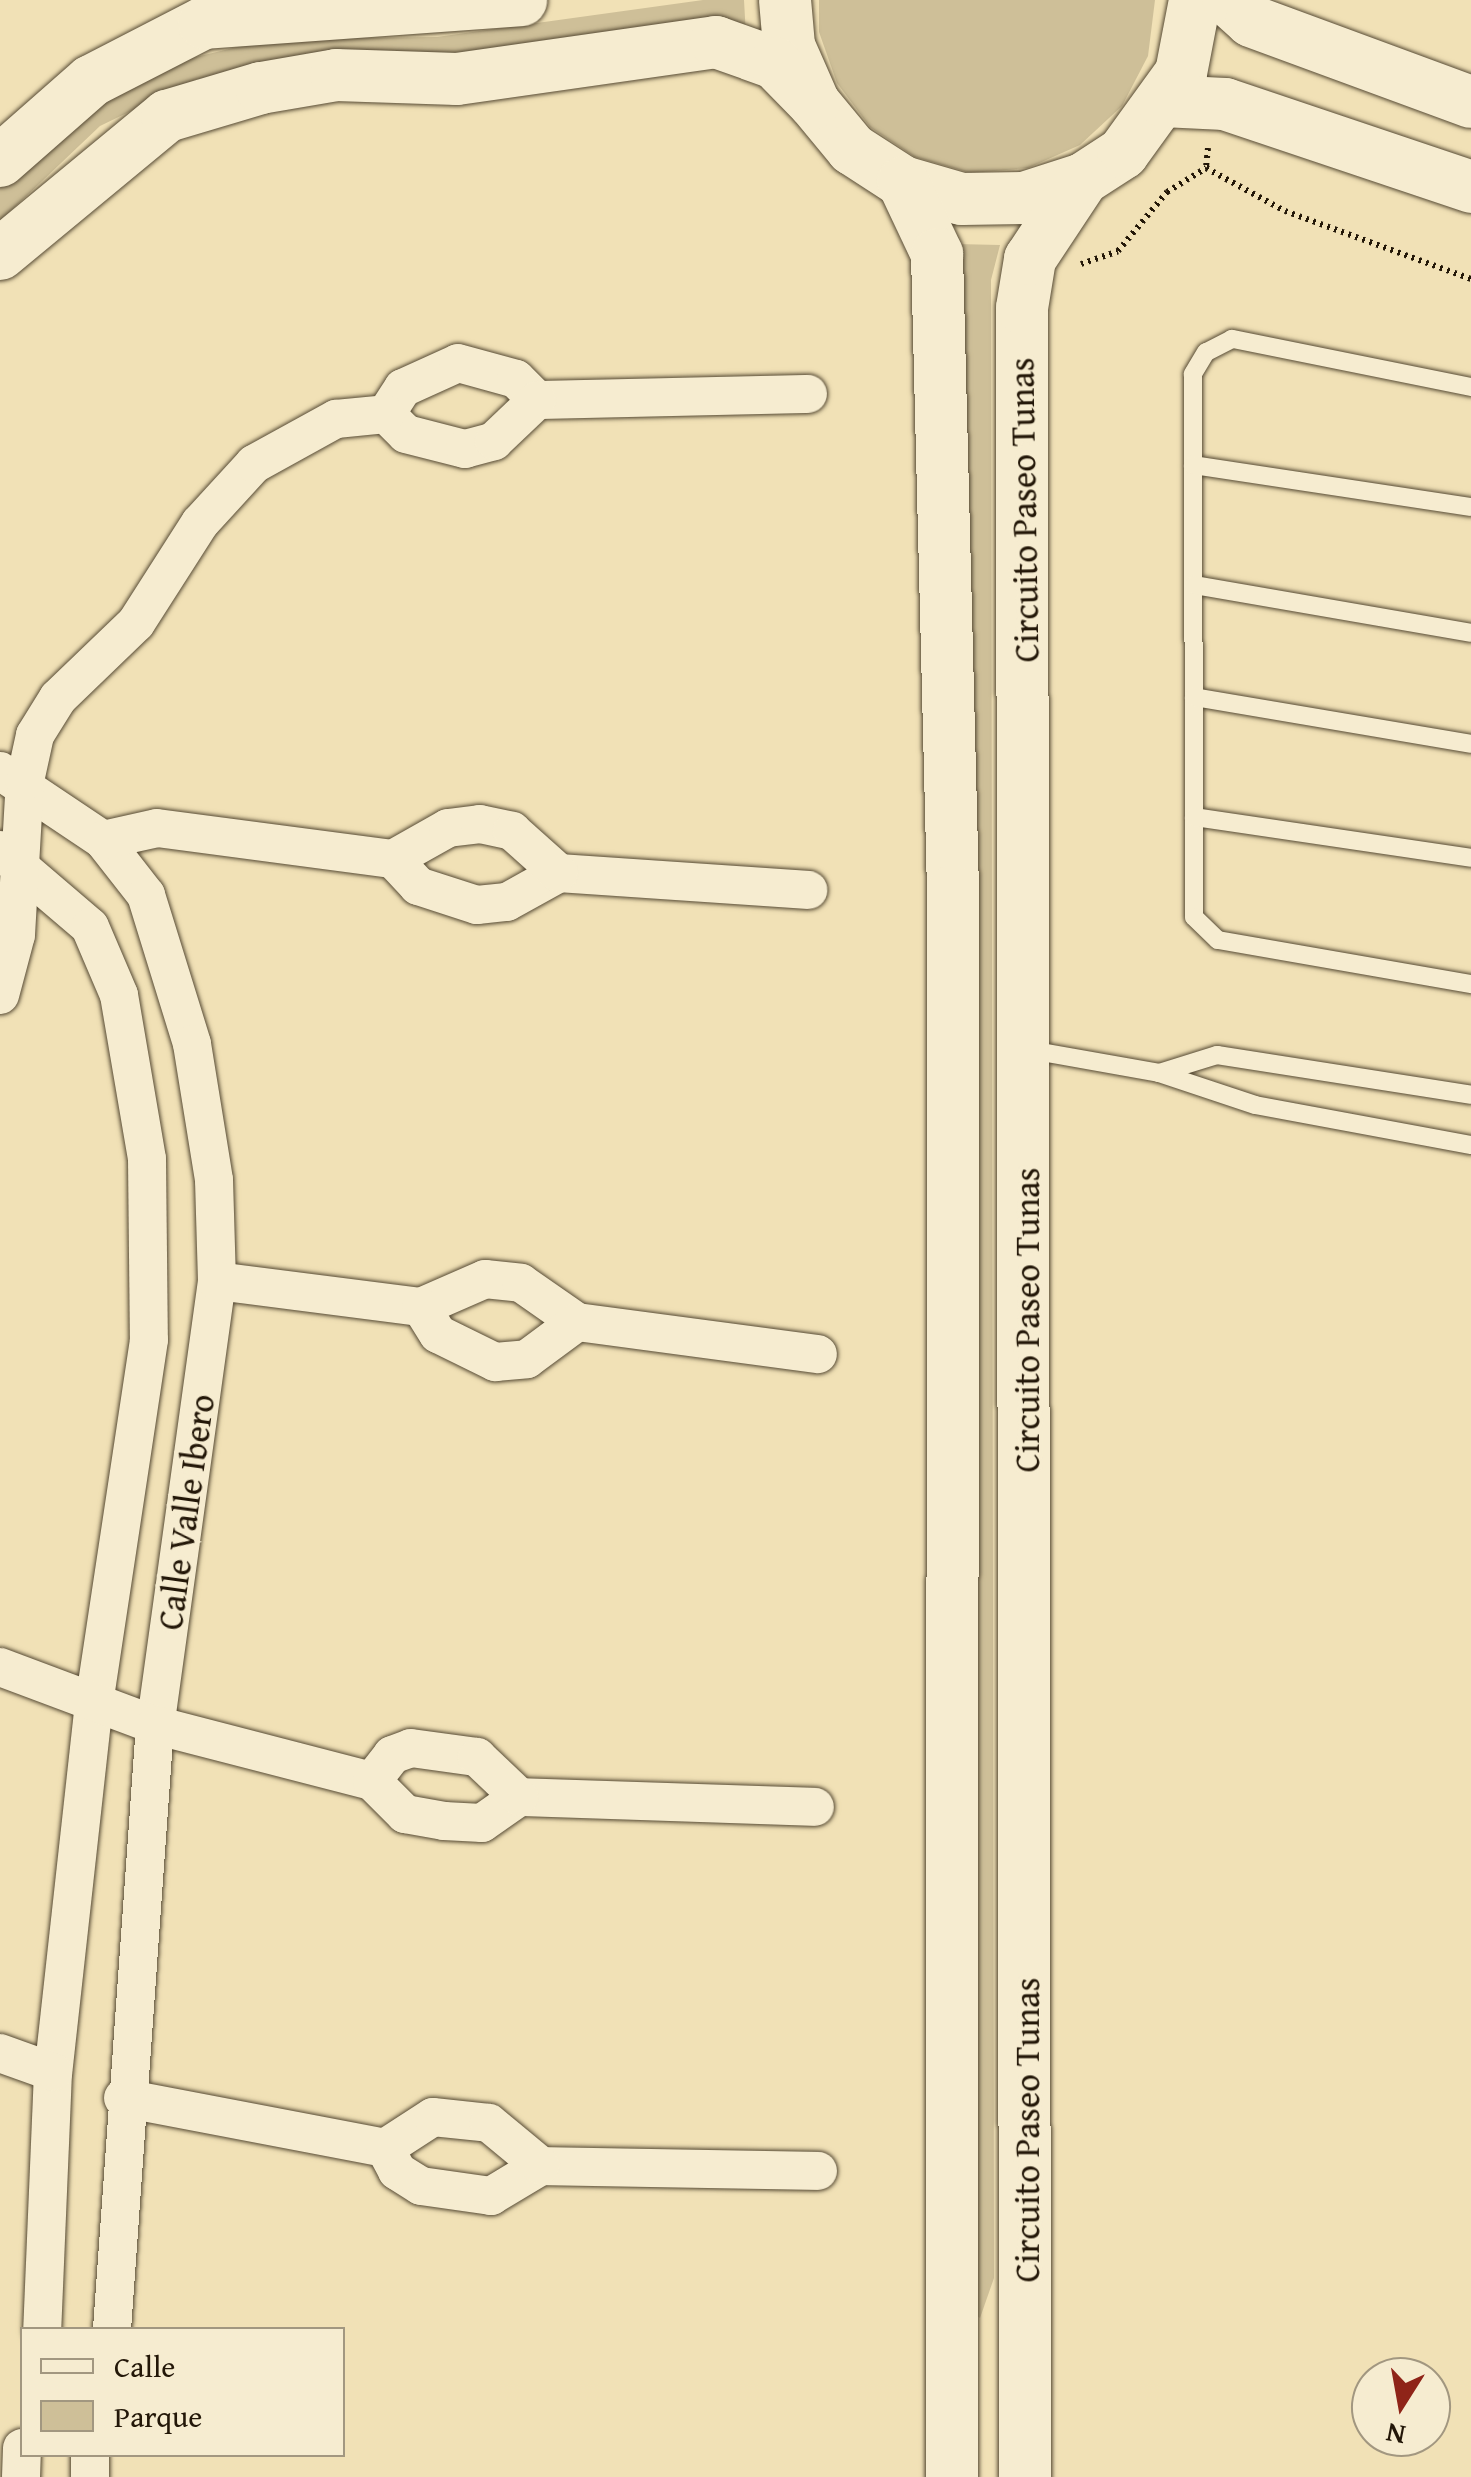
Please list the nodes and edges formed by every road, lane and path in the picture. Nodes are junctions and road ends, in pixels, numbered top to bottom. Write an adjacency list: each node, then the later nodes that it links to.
1 (520, 0): 5 (street)
2 (785, 0): 9 (street)
3 (1195, 0): 7 (street)
4 (1228, 0): 8 (street)
5 (440, 2): 6 (street)
6 (384, 4): 11 (street)
7 (1163, 101): 10 (street); 13 (street)
8 (1471, 102)
9 (814, 103): 14 (street); 16 (street)
10 (1224, 104): 12 (path); 15 (street)
11 (0, 161)
12 (1206, 168): 17 (path); 18 (path)
13 (1083, 179): 14 (street); 17 (street, Circuito Paseo Tunas)
14 (902, 182): 63 (street)
15 (1471, 187)
16 (0, 254)
17 (1030, 259): 41 (street, Circuito Paseo Tunas)
18 (1471, 279)
19 (1471, 387): 23 (lane)
20 (808, 394): 21 (street)
21 (537, 400): 22 (street); 22 (street)
22 (386, 414): 29 (street)
23 (1193, 465): 24 (lane); 25 (lane)
24 (1471, 507)
25 (1194, 585): 26 (lane); 27 (lane)
26 (1471, 633)
27 (1194, 697): 28 (lane); 30 (lane)
28 (1471, 744)
29 (12, 776): 31 (street, Calle Valle Ibero); 32 (street)
30 (1194, 817): 33 (lane); 39 (lane)
31 (103, 840): 34 (street); 37 (street, Calle Valle Ibero)
32 (8, 854): 38 (street, Calle Valle Ibero); 40 (street)
33 (1471, 858)
34 (393, 860): 35 (street); 35 (street)
35 (560, 873): 36 (street)
36 (808, 890)
37 (146, 896): 38 (street); 45 (street, Calle Valle Ibero)
38 (90, 926): 50 (street, Calle Valle Ibero)
39 (1471, 984)
40 (0, 995)
41 (1027, 1049): 42 (lane); 64 (street, Circuito Paseo Tunas)
42 (1159, 1073): 43 (lane); 44 (lane)
43 (1471, 1095)
44 (1471, 1145)
45 (217, 1281): 46 (street); 51 (street, Calle Valle Ibero)
46 (421, 1307): 47 (street); 47 (street)
47 (577, 1322): 48 (street)
48 (818, 1354)
49 (0, 1667): 50 (street)
50 (94, 1703): 51 (street); 56 (street, Calle Valle Ibero)
51 (155, 1725): 52 (street); 57 (street, Calle Valle Ibero)
52 (372, 1781): 53 (street); 53 (street)
53 (519, 1798): 54 (street)
54 (815, 1808)
55 (0, 2052): 56 (street)
56 (53, 2072): 61 (street, Calle Valle Ibero)
57 (123, 2098): 58 (street); 62 (street, Calle Valle Ibero)
58 (385, 2148): 59 (street); 59 (street)
59 (541, 2166): 60 (street)
60 (818, 2171)
61 (42, 2327)
62 (112, 2327)
63 (952, 2356): 64 (street); 65 (street)
64 (1026, 2357): 66 (street, Circuito Paseo Tunas)
65 (952, 2477)
66 (1026, 2477)

